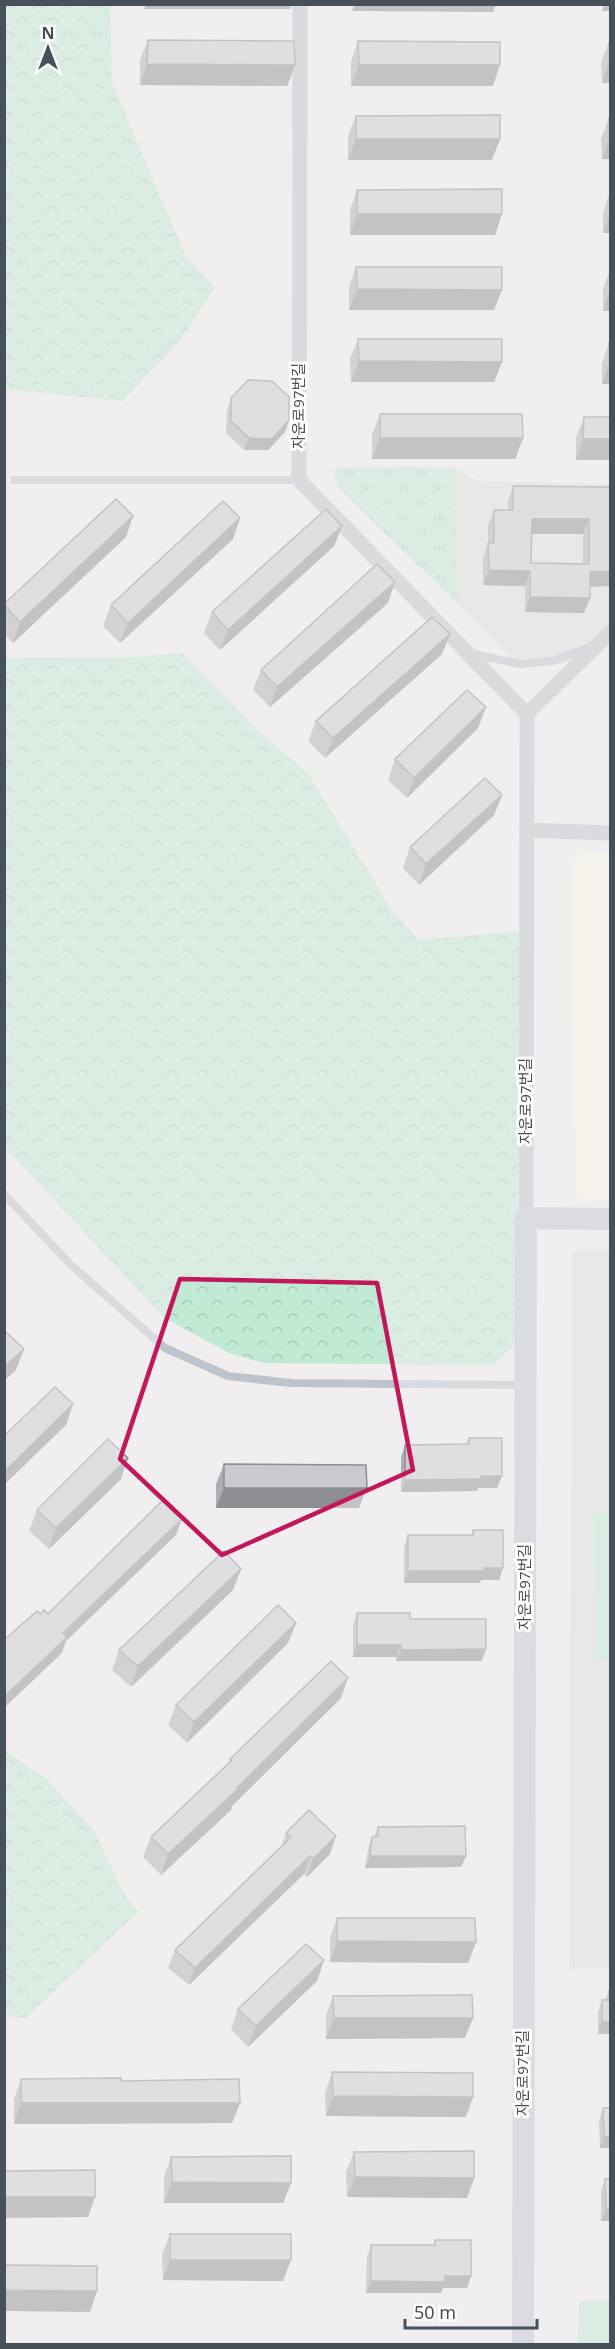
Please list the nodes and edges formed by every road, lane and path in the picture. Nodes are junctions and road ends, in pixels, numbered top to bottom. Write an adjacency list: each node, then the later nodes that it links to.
1 (300, 4): 3 (street, 자운로97번길)
2 (14, 480): 3 (lane)
3 (298, 480): 6 (street)
4 (610, 632): 5 (street)
5 (600, 643): 6 (lane); 7 (street)
6 (467, 652): 7 (street)
7 (527, 714): 8 (street, 자운로97번길)
8 (527, 830): 9 (street); 11 (street, 자운로97번길)
9 (610, 833)
10 (4, 1194): 13 (lane)
11 (526, 1218): 12 (street); 13 (street, 자운로97번길)
12 (610, 1219)
13 (525, 1385): 14 (street, 자운로97번길)
14 (523, 2344)

